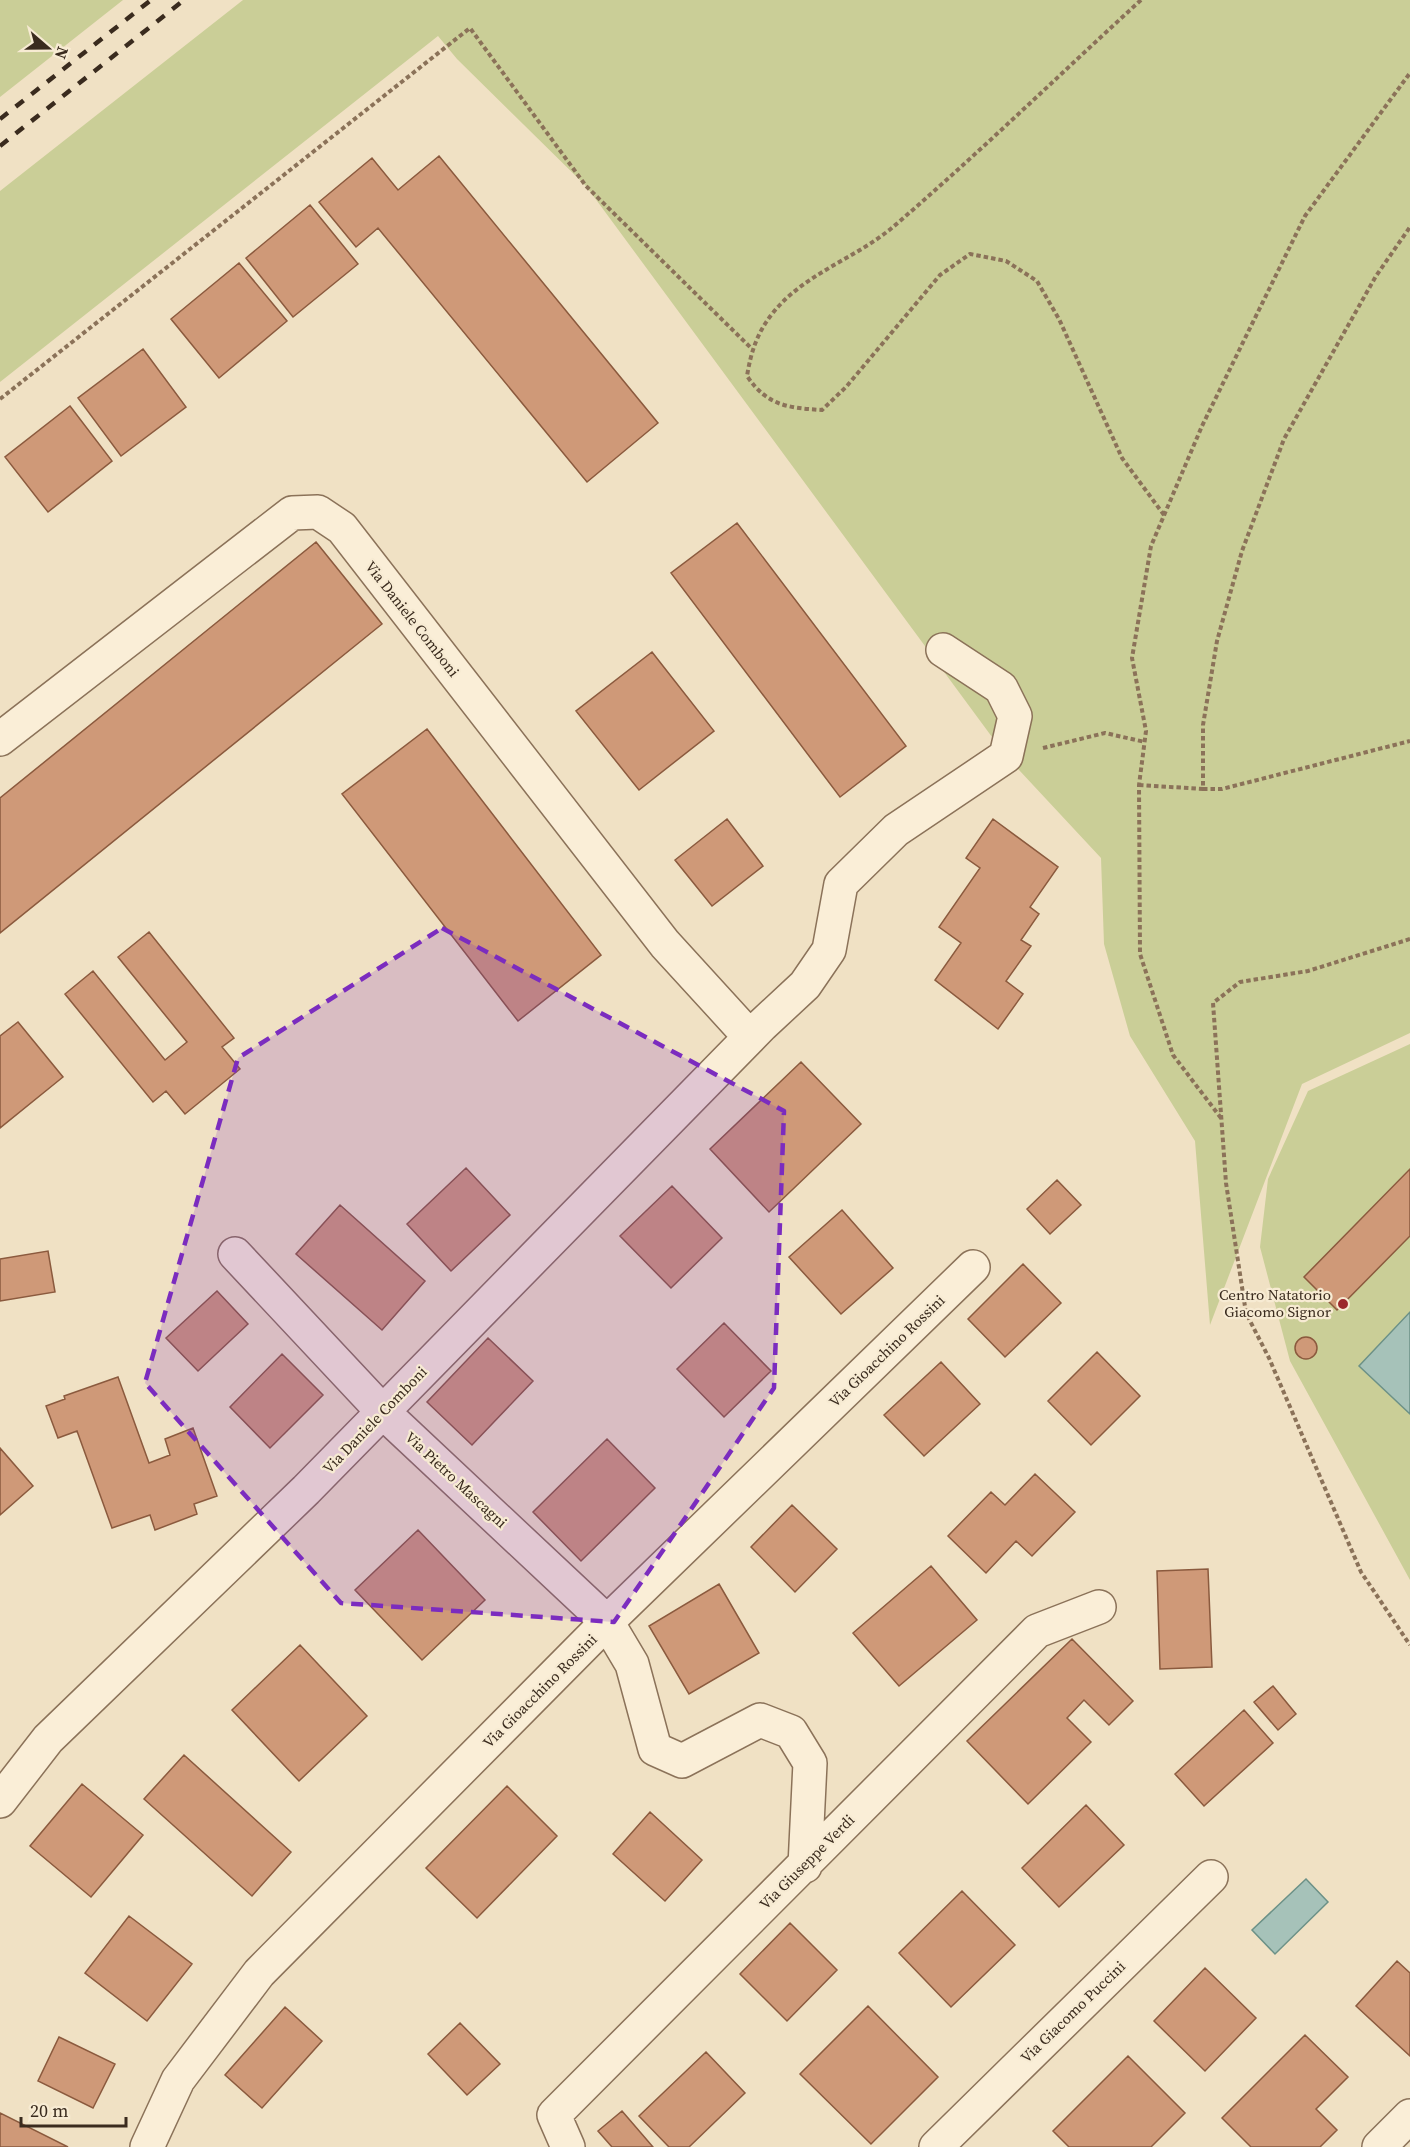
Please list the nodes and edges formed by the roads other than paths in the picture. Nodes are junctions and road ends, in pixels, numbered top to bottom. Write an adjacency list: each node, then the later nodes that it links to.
1 (943, 650): 3 (street, Via Daniele Comboni)
2 (0, 739): 3 (street, Via Daniele Comboni)
3 (750, 1037): 6 (street, Via Daniele Comboni)
4 (235, 1254): 6 (street, Via Pietro Mascagni)
5 (973, 1267): 8 (street, Via Gioacchino Rossini)
6 (383, 1412): 8 (street, Via Pietro Mascagni); 9 (street, Via Daniele Comboni)
7 (1099, 1607): 10 (street, Via Giuseppe Verdi)
8 (608, 1622): 10 (street, Via Pietro Mascagni); 13 (street, Via Gioacchino Rossini)
9 (0, 1801)
10 (805, 1866): 14 (street, Via Giuseppe Verdi)
11 (1211, 1877): 15 (street, Via Giacomo Puccini)
12 (1410, 2116): 16 (street)
13 (147, 2147)
14 (568, 2147)
15 (936, 2147)
16 (1379, 2147)

